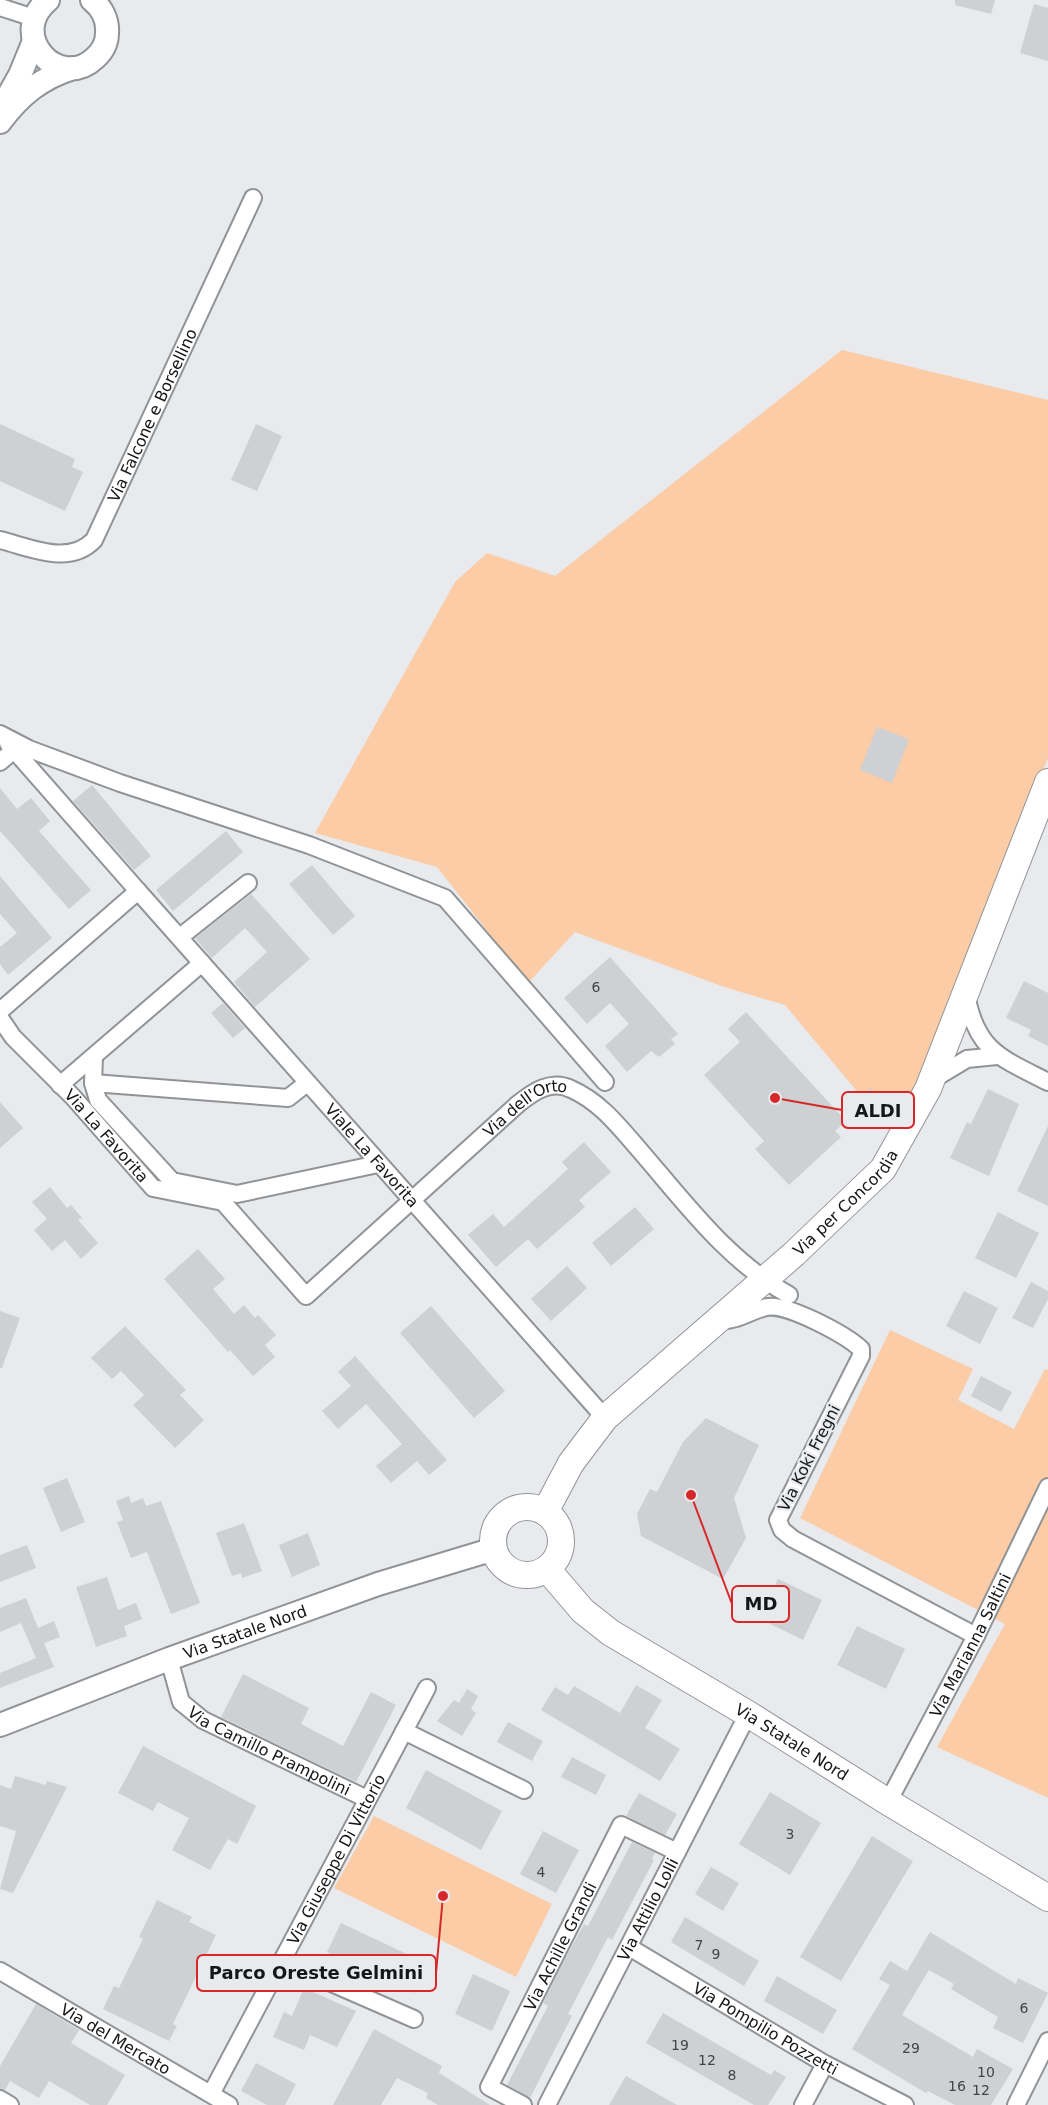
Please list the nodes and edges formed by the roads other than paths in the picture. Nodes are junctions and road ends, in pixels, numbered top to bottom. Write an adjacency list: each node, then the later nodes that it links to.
1 (97, 3): 5 (main road)
2 (0, 7): 3 (street)
3 (41, 9): 4 (main road)
4 (34, 41): 5 (main road); 6 (main road)
5 (73, 68): 7 (main road)
6 (0, 114)
7 (0, 122)
8 (253, 198): 9 (street, Via Falcone e Borsellino)
9 (0, 540)
10 (0, 735): 11 (street, Viale La Favorita); 27 (street)
11 (15, 749): 12 (street); 15 (street, Viale La Favorita)
12 (0, 762)
13 (1048, 782): 18 (main road, Via per Concordia)
14 (248, 883): 16 (street)
15 (138, 891): 16 (street, Viale La Favorita); 19 (street)
16 (180, 938): 17 (street, Viale La Favorita)
17 (202, 963): 23 (street); 30 (street, Viale La Favorita)
18 (966, 992): 21 (street); 22 (main road, Via per Concordia)
19 (0, 1011)
20 (0, 1018): 31 (street, Via La Favorita)
21 (979, 1032): 22 (street); 24 (street)
22 (949, 1036): 25 (street); 26 (main road, Via per Concordia)
23 (94, 1056): 29 (street); 31 (street)
24 (998, 1056): 25 (street); 28 (street)
25 (967, 1059): 26 (street)
26 (931, 1081): 34 (main road, Via per Concordia)
27 (605, 1082)
28 (1048, 1082)
29 (93, 1083): 30 (street); 32 (street)
30 (307, 1083): 32 (street, Viale La Favorita)
31 (60, 1085): 36 (street, Via La Favorita)
32 (378, 1164): 33 (street, Viale La Favorita)
33 (411, 1200): 35 (street, Via dell'Orto); 36 (street, Via dell'Orto); 39 (street, Viale La Favorita)
34 (794, 1254): 35 (main road, Via per Concordia); 37 (street, Via Koki Fregni)
35 (763, 1281): 37 (street, Via dell'Orto); 38 (main road, Via per Concordia)
36 (306, 1296)
37 (783, 1301): 38 (street); 44 (street, Via Koki Fregni)
38 (718, 1320): 39 (main road, Via per Concordia)
39 (604, 1418): 41 (main road, Via per Concordia)
40 (1048, 1487): 44 (street, Via Marianna Saltini)
41 (545, 1512): 42 (main road); 43 (main road)
42 (494, 1549): 43 (main road); 45 (main road, Via Statale Nord)
43 (547, 1569): 47 (main road, Via Statale Nord)
44 (976, 1636): 52 (street, Via Marianna Saltini)
45 (169, 1659): 48 (main road, Via Statale Nord); 51 (street, Via Camillo Prampolini)
46 (427, 1688): 49 (street, Via Giuseppe Di Vittorio)
47 (748, 1714): 52 (main road, Via Statale Nord); 53 (street, Via Attilio Lolli)
48 (0, 1725)
49 (404, 1731): 50 (street); 51 (street, Via Giuseppe Di Vittorio)
50 (524, 1790)
51 (367, 1799): 56 (street, Via Giuseppe Di Vittorio)
52 (888, 1802): 54 (main road, Via Statale Nord)
53 (677, 1852): 55 (street, Via Attilio Lolli); 65 (street, Via Achille Grandi)
54 (1048, 1898)
55 (629, 1947): 60 (street, Via Pompilio Pozzetti); 66 (street, Via Attilio Lolli)
56 (281, 1961): 58 (street); 61 (street, Via Giuseppe Di Vittorio)
57 (0, 1971): 61 (street, Via del Mercato)
58 (414, 2019)
59 (1048, 2041): 69 (street)
60 (825, 2064): 67 (street); 68 (street, Via Pompilio Pozzetti)
61 (211, 2094): 64 (street, Via del Mercato)
62 (0, 2099): 63 (street)
63 (10, 2105)
64 (229, 2105)
65 (523, 2105)
66 (547, 2105)
67 (804, 2105)
68 (905, 2105)
69 (1016, 2105)

